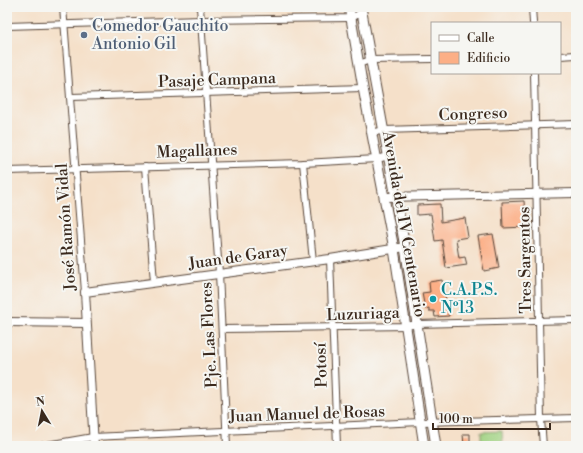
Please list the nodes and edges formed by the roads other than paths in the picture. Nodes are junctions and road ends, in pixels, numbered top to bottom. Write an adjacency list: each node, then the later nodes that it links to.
1 (64, 7): 9 (street, José Ramón Vidal)
2 (200, 7): 7 (street, Pje. Las Flores)
3 (350, 7): 6 (main road, Avenida del IV Centenario)
4 (532, 7): 8 (street)
5 (362, 10): 6 (street); 14 (main road, Avenida del IV Centenario)
6 (352, 18): 7 (street); 15 (main road, Avenida del IV Centenario)
7 (201, 20): 9 (street); 18 (street, Pje. Las Flores)
8 (533, 22)
9 (65, 24): 10 (street); 19 (street, José Ramón Vidal)
10 (7, 26)
11 (561, 56): 12 (street)
12 (576, 56)
13 (431, 59): 14 (street)
14 (370, 60): 15 (street); 22 (main road, Avenida del IV Centenario)
15 (359, 64): 17 (main road, Avenida del IV Centenario)
16 (534, 74): 21 (street, Tres Sargentos)
17 (363, 88): 18 (street, Pasaje Campana); 23 (main road, Avenida del IV Centenario)
18 (207, 93): 19 (street, Pasaje Campana); 27 (street, Pje. Las Flores)
19 (71, 97): 29 (street, José Ramón Vidal)
20 (576, 124): 21 (street, Congreso)
21 (535, 125): 22 (street, Congreso); 32 (street, Tres Sargentos)
22 (384, 130): 23 (street, Congreso); 24 (main road, Avenida del IV Centenario)
23 (372, 133): 25 (main road, Avenida del IV Centenario)
24 (388, 156): 25 (street, Magallanes); 34 (main road, Avenida del IV Centenario)
25 (377, 159): 26 (street, Magallanes); 33 (main road, Avenida del IV Centenario)
26 (304, 163): 27 (street, Magallanes); 38 (street)
27 (212, 165): 28 (street, Magallanes); 39 (street, Pje. Las Flores)
28 (145, 167): 29 (street, Magallanes); 40 (street)
29 (75, 168): 30 (street, Magallanes); 41 (street, José Ramón Vidal)
30 (7, 171)
31 (576, 193): 32 (street)
32 (537, 194): 34 (street); 43 (street, Tres Sargentos)
33 (385, 197): 34 (street); 36 (main road, Avenida del IV Centenario)
34 (396, 197): 35 (main road, Avenida del IV Centenario)
35 (405, 247): 36 (street, Juan de Garay); 46 (main road, Avenida del IV Centenario)
36 (394, 249): 37 (street, Juan de Garay); 47 (main road, Avenida del IV Centenario)
37 (330, 259): 38 (street, Juan de Garay); 48 (street, Potosí)
38 (313, 261): 39 (street, Juan de Garay)
39 (219, 273): 40 (street, Juan de Garay); 49 (street, Pje. Las Flores)
40 (154, 282): 41 (street, Juan de Garay)
41 (85, 292): 45 (street, José Ramón Vidal)
42 (576, 320): 43 (street, Luzuriaga)
43 (539, 321): 46 (street, Luzuriaga); 51 (street, Tres Sargentos)
44 (7, 322): 45 (street)
45 (86, 323): 56 (street, José Ramón Vidal)
46 (417, 324): 47 (street, Luzuriaga); 53 (main road, Avenida del IV Centenario)
47 (407, 326): 48 (street, Luzuriaga); 52 (main road, Avenida del IV Centenario)
48 (333, 328): 49 (street, Luzuriaga); 54 (street, Potosí)
49 (223, 329): 55 (street, Pje. Las Flores)
50 (576, 418): 51 (street, Juan Manuel de Rosas)
51 (541, 419): 53 (street, Juan Manuel de Rosas); 63 (street, Tres Sargentos)
52 (421, 422): 53 (street, Juan Manuel de Rosas); 54 (street, Juan Manuel de Rosas); 61 (main road, Avenida del IV Centenario)
53 (433, 423): 62 (main road, Avenida del IV Centenario)
54 (336, 426): 55 (street, Juan Manuel de Rosas); 60 (street, Potosí)
55 (227, 430): 56 (street, Juan Manuel de Rosas); 59 (street, Pje. Las Flores)
56 (93, 437): 57 (street, Juan Manuel de Rosas); 58 (street, José Ramón Vidal)
57 (41, 446)
58 (94, 446)
59 (227, 446)
60 (337, 446)
61 (424, 446)
62 (436, 446)
63 (543, 446)

